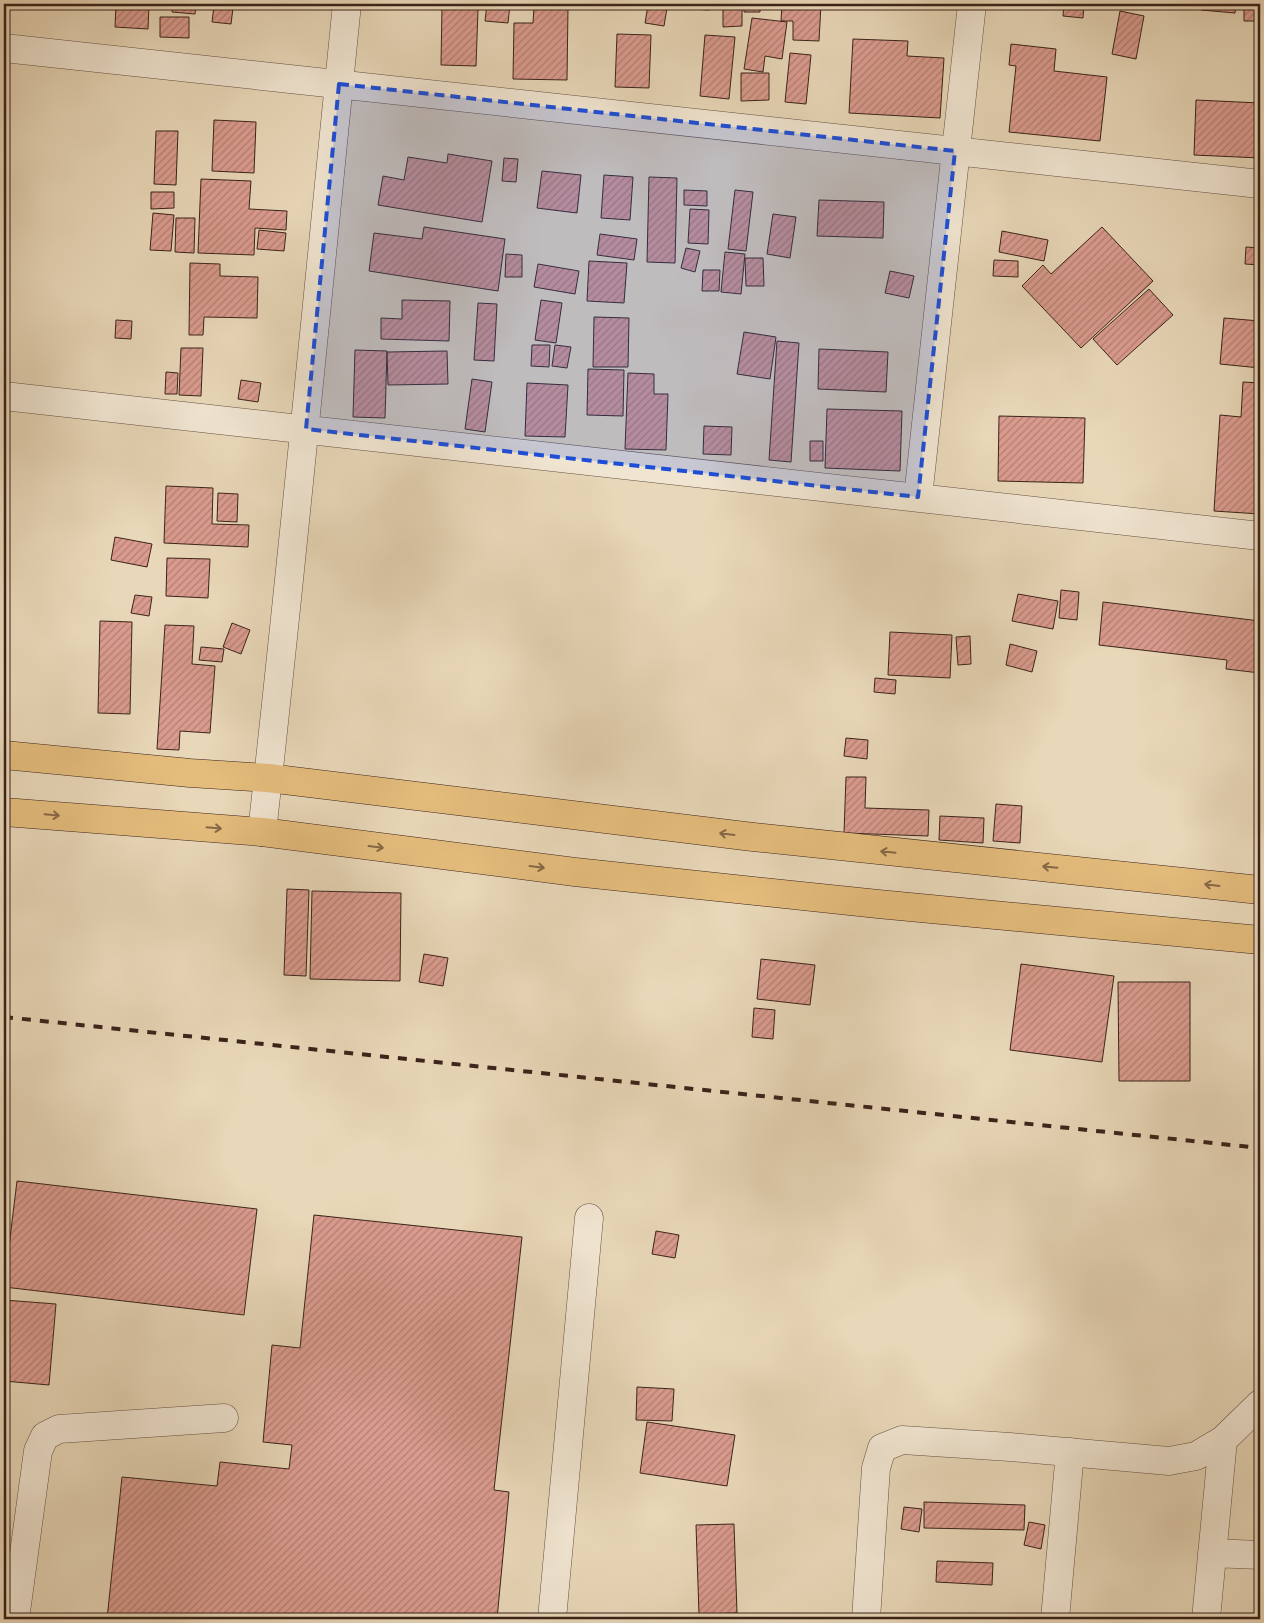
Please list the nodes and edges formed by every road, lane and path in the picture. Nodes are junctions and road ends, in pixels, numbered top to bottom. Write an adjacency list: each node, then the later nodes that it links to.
1 (347, 4): 4 (street)
2 (972, 4): 5 (street)
3 (4, 48): 4 (street)
4 (339, 84): 5 (street); 8 (street)
5 (955, 151): 6 (street); 9 (street)
6 (1260, 184)
7 (4, 396): 8 (street)
8 (306, 429): 9 (street); 12 (street)
9 (918, 497): 10 (street)
10 (1260, 536)
11 (4, 755): 12 (main road)
12 (268, 778): 14 (street); 15 (main road, one-way to 12)
13 (4, 812): 14 (main road, one-way to 14)
14 (262, 832): 16 (main road, one-way to 16)
15 (1260, 890)
16 (1260, 940)
17 (589, 1218): 25 (street)
18 (1260, 1404): 20 (street)
19 (224, 1418): 24 (street)
20 (1222, 1440): 21 (street); 22 (street)
21 (1070, 1452): 26 (street); 27 (street)
22 (1212, 1553): 23 (street); 28 (street)
23 (1260, 1555)
24 (15, 1619)
25 (552, 1619)
26 (866, 1619)
27 (1055, 1619)
28 (1206, 1619)

